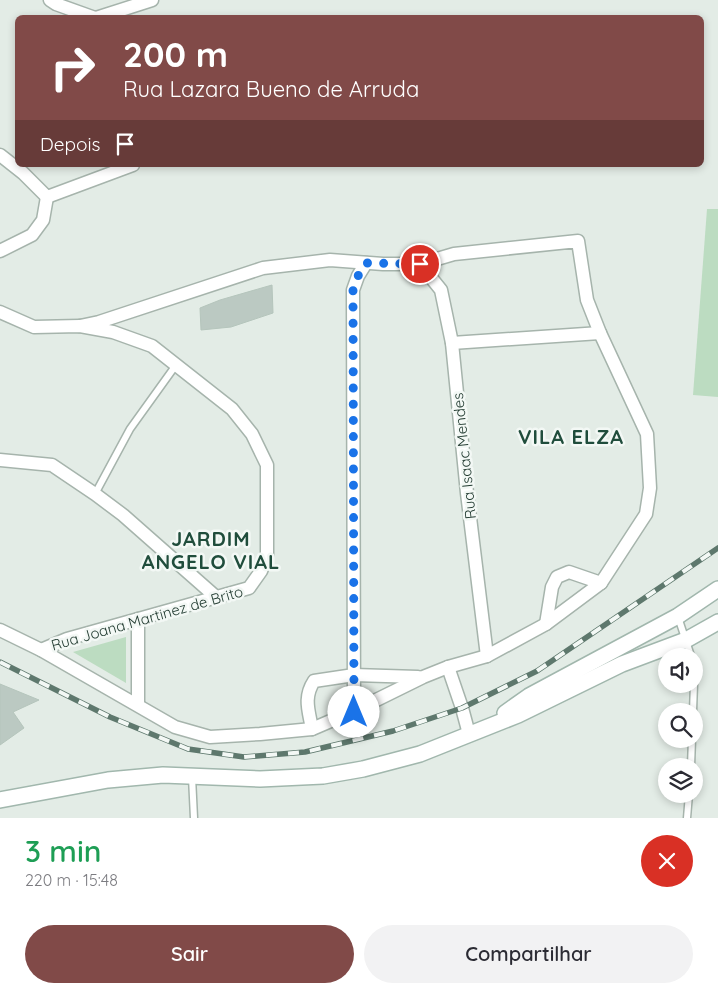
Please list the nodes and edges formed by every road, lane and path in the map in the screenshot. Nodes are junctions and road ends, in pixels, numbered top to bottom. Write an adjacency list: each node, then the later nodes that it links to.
1 (50, 0): 3 (street)
2 (152, 0): 4 (street)
3 (87, 15)
4 (105, 15)
5 (0, 155): 6 (street)
6 (15, 167)
7 (15, 167): 9 (street)
8 (128, 167): 9 (street)
9 (47, 197): 10 (street)
10 (0, 250)
11 (366, 263): 12 (street); 14 (street); 33 (street)
12 (420, 264): 15 (street); 16 (street, Rua Isaac Mendes)
13 (0, 312): 14 (street, Rua Joana Martinez de Brito)
14 (80, 326): 17 (street, Rua Joana Martinez de Brito)
15 (600, 333): 16 (street); 20 (street)
16 (452, 343): 31 (street, Rua Isaac Mendes)
17 (176, 365): 19 (lane); 22 (street, Rua Joana Martinez de Brito)
18 (0, 460): 19 (street)
19 (95, 494): 22 (street)
20 (601, 583): 26 (street); 26 (street)
21 (718, 589): 23 (main road)
22 (216, 597): 24 (street, Rua Joana Martinez de Brito)
23 (678, 616): 28 (lane); 38 (main road)
24 (138, 619): 30 (street, Rua Joana Martinez de Brito); 35 (street)
25 (718, 622): 28 (main road)
26 (546, 624): 31 (street)
27 (0, 630): 30 (street)
28 (686, 640): 29 (lane); 38 (main road)
29 (688, 648)
30 (41, 650): 35 (street)
31 (486, 656): 32 (street)
32 (448, 667): 34 (street); 38 (street)
33 (354, 675): 34 (street); 36 (street); 37 (street)
34 (424, 677): 36 (street)
35 (138, 704): 37 (street)
36 (354, 712): 37 (street)
37 (312, 729)
38 (475, 732): 39 (main road)
39 (192, 776): 40 (main road); 42 (lane)
40 (0, 800)
41 (689, 803): 43 (lane)
42 (194, 818)
43 (687, 818)

